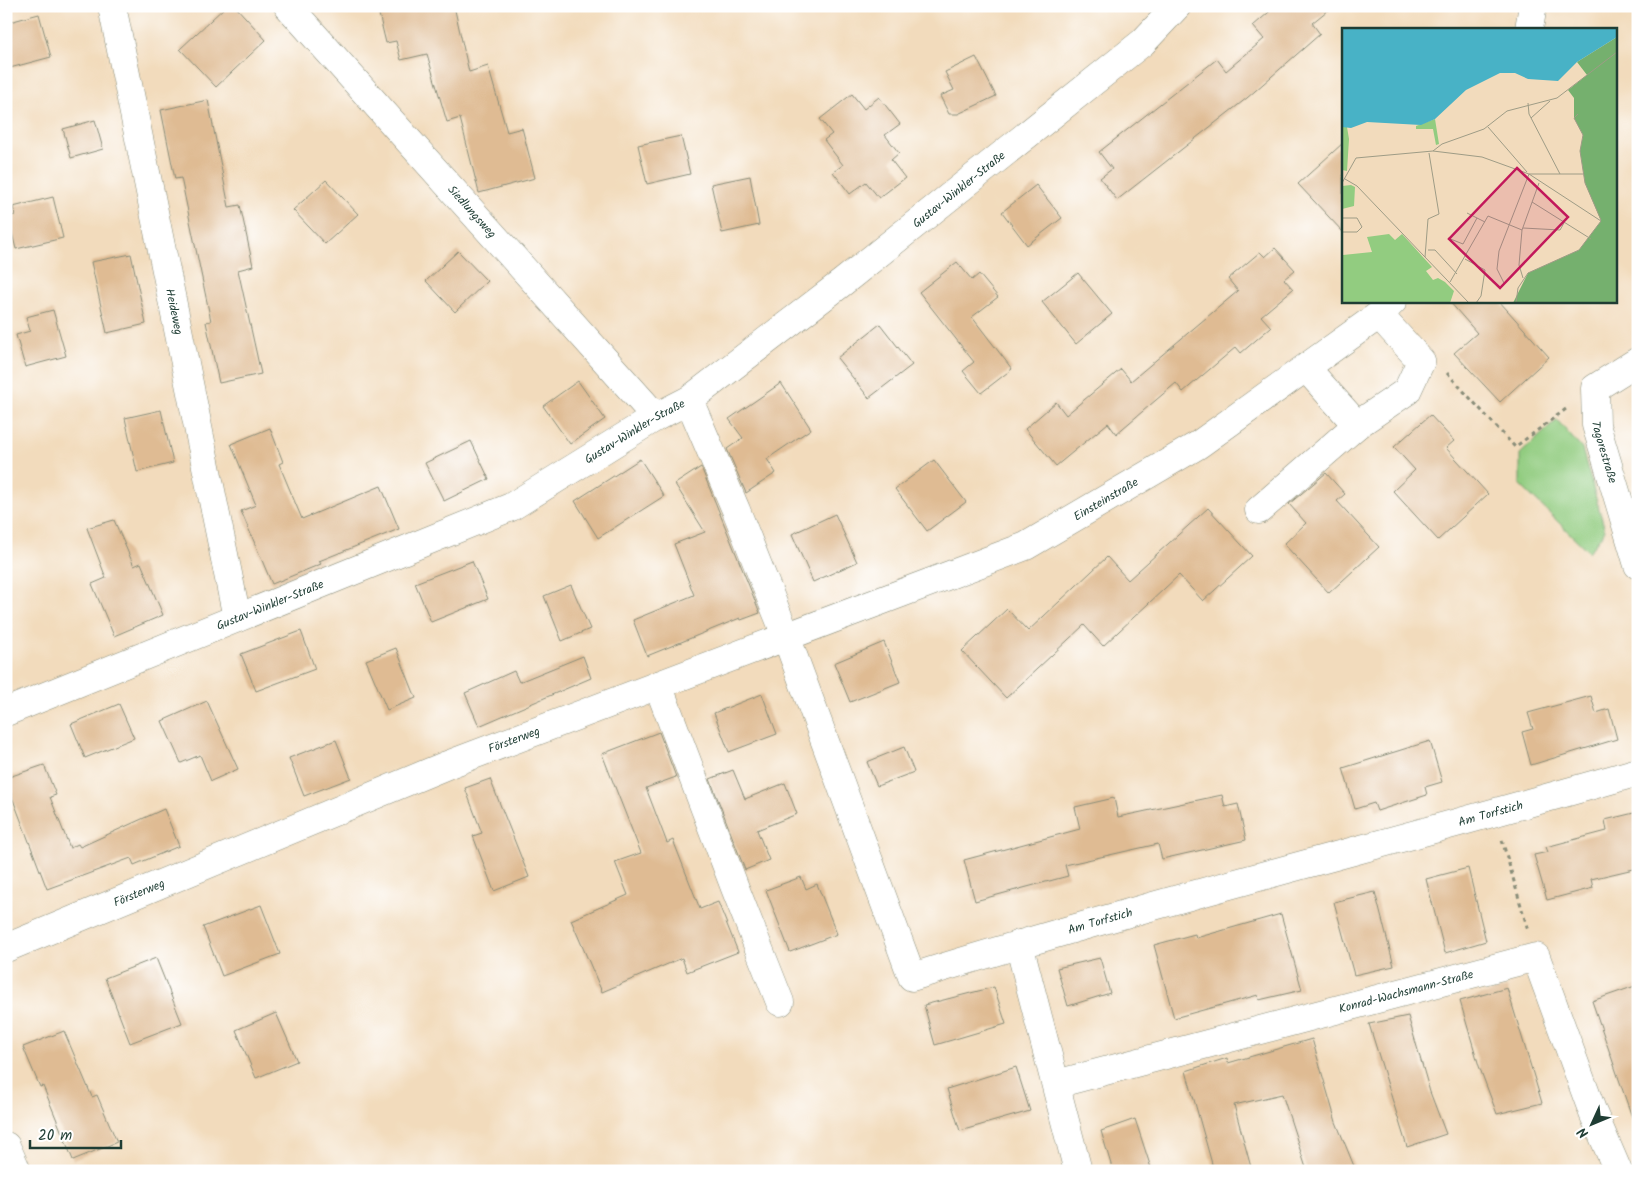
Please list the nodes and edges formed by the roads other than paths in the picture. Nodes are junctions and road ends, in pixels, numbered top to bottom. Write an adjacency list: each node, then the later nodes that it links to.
1 (112, 6): 12 (street, Heideweg)
2 (288, 6): 8 (street, Siedlungsweg)
3 (1177, 6): 7 (street, Gustav-Winkler-Straße)
4 (1386, 308): 6 (street, Einsteinstraße); 9 (street)
5 (1638, 360): 11 (street, Tagorestraße)
6 (1306, 368): 9 (street); 13 (street, Einsteinstraße)
7 (689, 400): 8 (street, Gustav-Winkler-Straße); 13 (street)
8 (656, 418): 12 (street, Gustav-Winkler-Straße)
9 (1357, 425): 10 (street)
10 (1259, 510)
11 (1638, 565)
12 (237, 618): 15 (street, Gustav-Winkler-Straße)
13 (786, 636): 14 (street, Försterweg); 17 (street, Am Torfstich)
14 (658, 685): 18 (street, Försterweg); 19 (street)
15 (6, 712)
16 (1638, 772): 17 (street, Am Torfstich)
17 (1018, 944): 20 (street)
18 (6, 948)
19 (780, 1002)
20 (1056, 1084): 23 (street); 24 (street, Konrad-Wachsmann-Straße)
21 (6, 1146): 22 (street)
22 (17, 1171)
23 (1078, 1171)
24 (1618, 1171)

